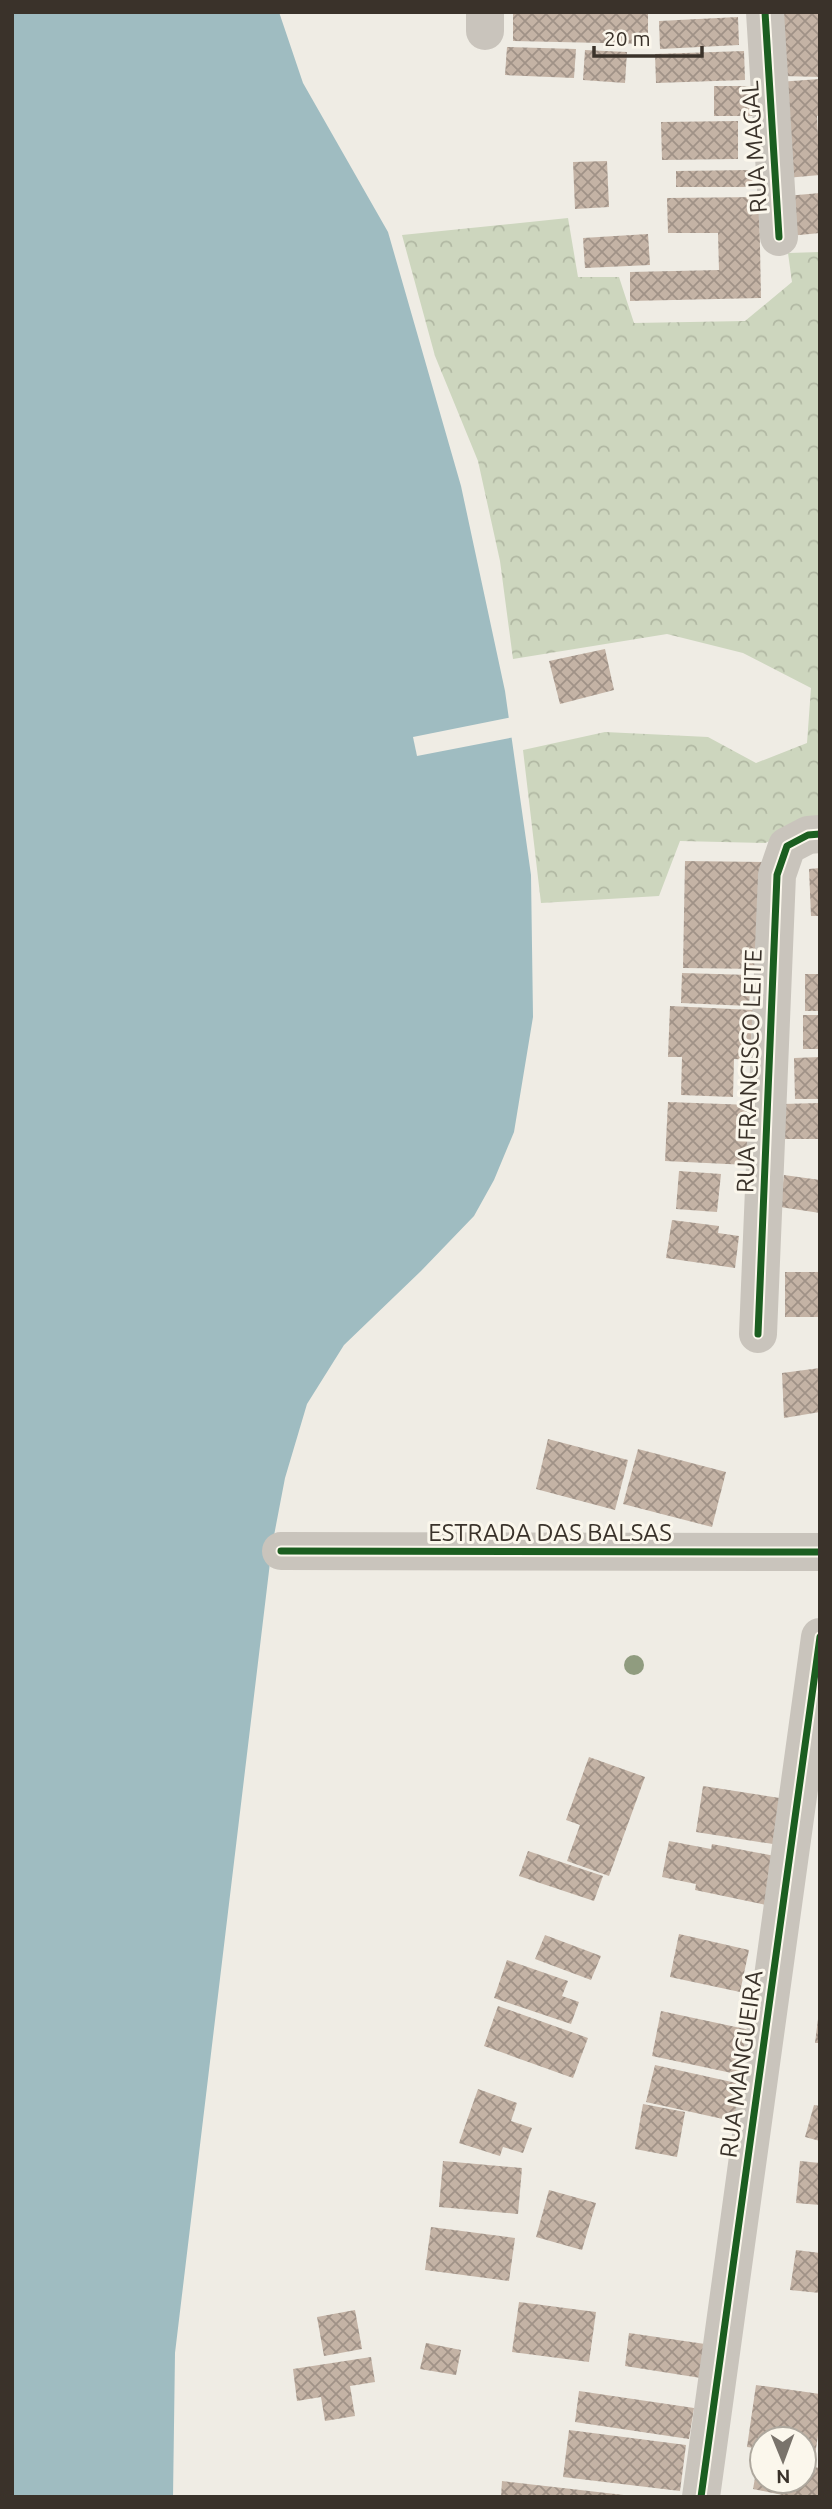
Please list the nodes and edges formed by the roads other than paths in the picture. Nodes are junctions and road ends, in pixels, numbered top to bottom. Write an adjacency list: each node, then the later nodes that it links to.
1 (765, 12): 2 (street, RUA MAGAL)
2 (779, 237)
3 (820, 834): 4 (street, RUA FRANCISCO LEITE)
4 (758, 1334)
5 (281, 1551): 6 (street, ESTRADA DAS BALSAS)
6 (820, 1552)
7 (820, 1637): 8 (street, RUA MANGUEIRA)
8 (701, 2497)

